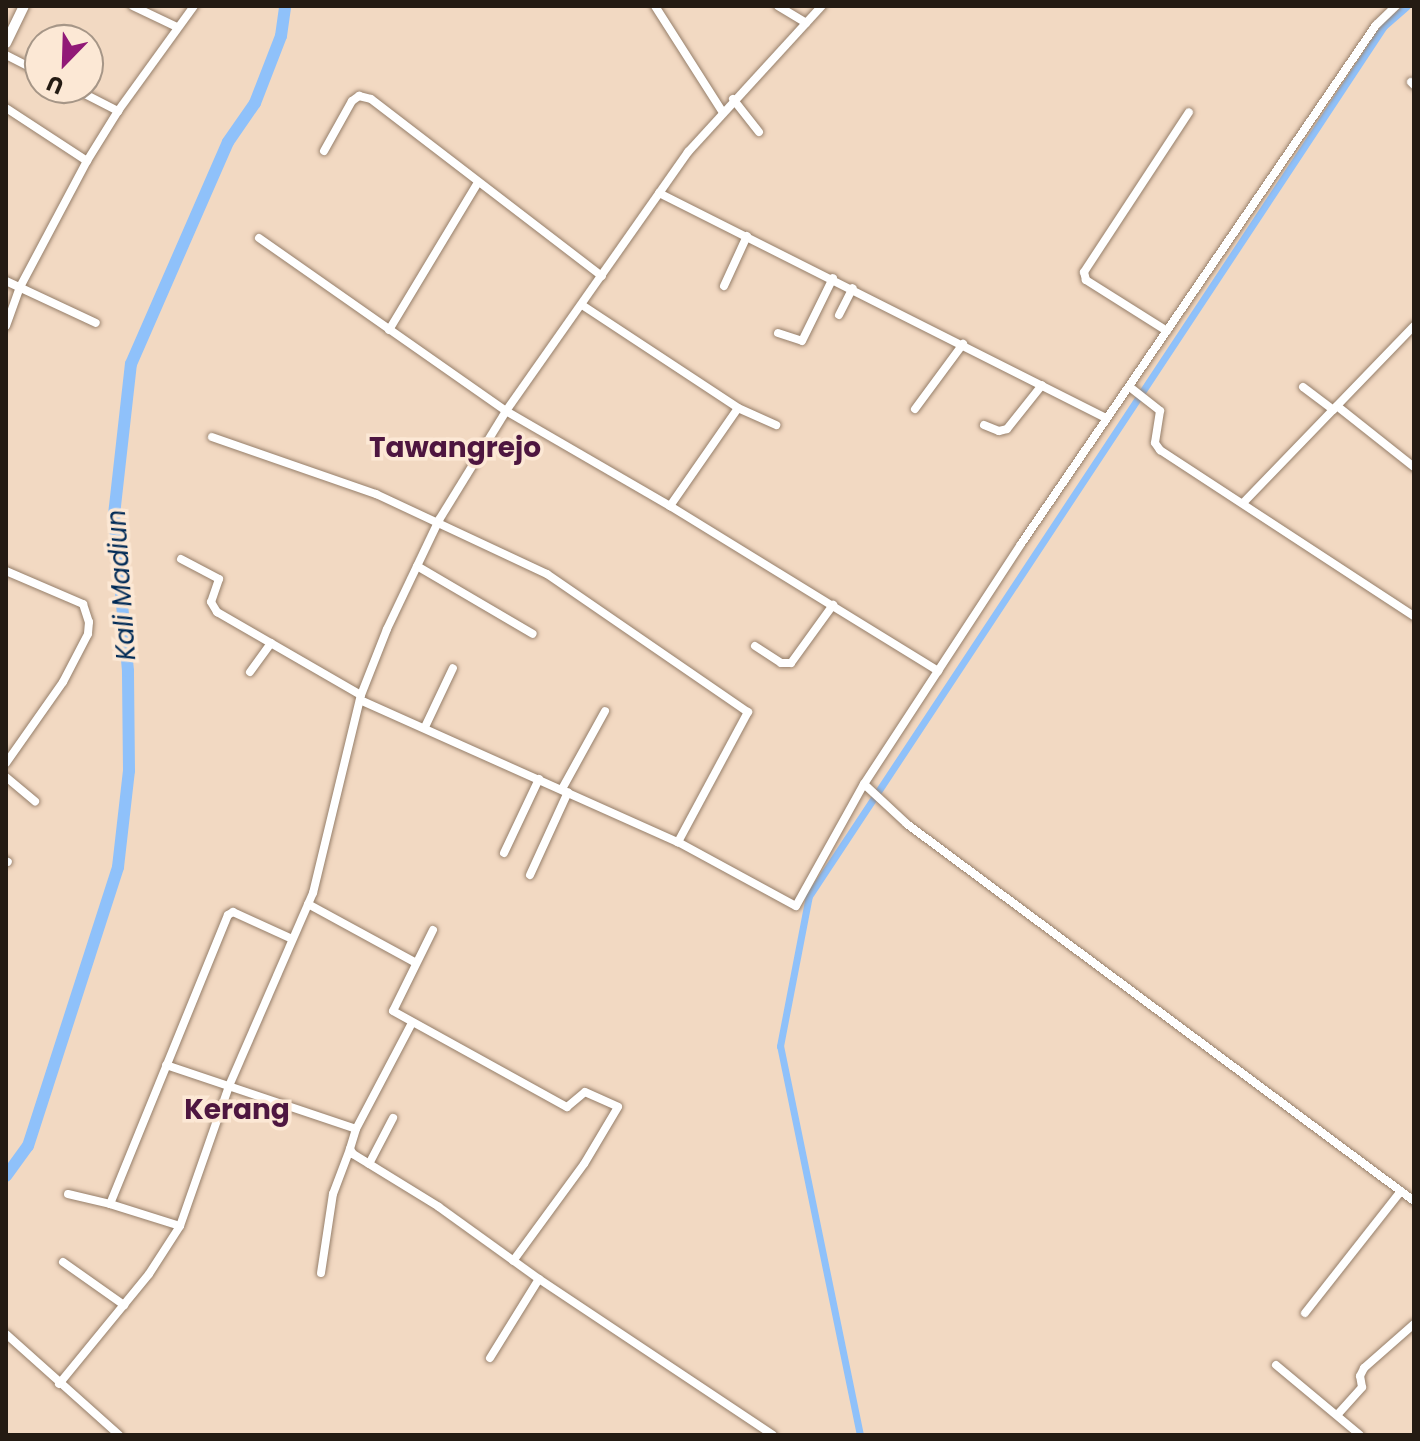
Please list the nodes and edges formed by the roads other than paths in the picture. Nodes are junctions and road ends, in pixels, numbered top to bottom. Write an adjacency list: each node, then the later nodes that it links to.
1 (24, 6): 10 (street)
2 (133, 6): 9 (street)
3 (194, 6): 9 (street)
4 (655, 6): 17 (street)
5 (778, 6): 8 (street)
6 (822, 6): 8 (street)
7 (1396, 6): 38 (street)
8 (806, 23): 13 (street)
9 (177, 27): 16 (street)
10 (6, 43)
11 (6, 55): 12 (street)
12 (24, 64)
13 (733, 99): 17 (street); 19 (street)
14 (104, 104): 16 (street)
15 (6, 108): 21 (street)
16 (118, 111): 21 (street)
17 (722, 111): 23 (street)
18 (1189, 112): 38 (street)
19 (759, 132)
20 (324, 151): 22 (street)
21 (87, 161): 30 (street)
22 (477, 184): 26 (street); 37 (street)
23 (659, 193): 24 (street); 26 (street)
24 (747, 236): 27 (street); 29 (street)
25 (259, 238): 37 (street)
26 (602, 276): 32 (street)
27 (833, 278): 31 (street); 39 (street)
28 (6, 281): 30 (street)
29 (724, 286)
30 (20, 287): 34 (street); 35 (street)
31 (853, 288): 33 (street); 40 (street)
32 (582, 305): 44 (street); 47 (street)
33 (839, 315)
34 (96, 323)
35 (6, 326)
36 (1414, 326): 45 (street)
37 (389, 330): 47 (street)
38 (1167, 331): 43 (street)
39 (778, 333)
40 (963, 344): 41 (street); 46 (street)
41 (1042, 385): 48 (street); 50 (street)
42 (1303, 387): 45 (street)
43 (1132, 389): 48 (street); 53 (street)
44 (738, 408): 49 (street); 54 (street)
45 (1335, 408): 52 (street); 53 (street)
46 (915, 409)
47 (506, 411): 54 (street); 55 (street)
48 (1106, 418): 65 (street)
49 (776, 425)
50 (984, 425)
51 (212, 437): 55 (street)
52 (1414, 467)
53 (1244, 502): 60 (street)
54 (670, 506): 59 (street)
55 (439, 520): 57 (street); 76 (street)
56 (181, 559): 62 (street)
57 (417, 566): 61 (street); 67 (street)
58 (6, 571): 70 (street)
59 (833, 605): 63 (street); 65 (street)
60 (1414, 616)
61 (533, 634)
62 (271, 643): 66 (street); 67 (street)
63 (755, 646)
64 (453, 668): 69 (street)
65 (938, 671): 73 (street)
66 (250, 672)
67 (361, 697): 69 (street); 79 (street)
68 (605, 711): 74 (street)
69 (425, 727): 72 (street)
70 (6, 763)
71 (6, 777): 75 (street)
72 (539, 779): 74 (street); 77 (street)
73 (866, 785): 76 (street); 90 (street)
74 (565, 791): 76 (street); 78 (street)
75 (35, 801)
76 (678, 842)
77 (504, 853)
78 (530, 875)
79 (308, 904): 81 (street); 82 (street)
80 (433, 930): 82 (street)
81 (292, 939): 84 (street); 85 (street)
82 (416, 963): 83 (street)
83 (412, 1023): 87 (street); 95 (street)
84 (166, 1065): 85 (street); 93 (street)
85 (229, 1086): 87 (street); 94 (street)
86 (393, 1118): 89 (street)
87 (356, 1129): 88 (street)
88 (350, 1149): 89 (street); 97 (street)
89 (369, 1164): 95 (street)
90 (1401, 1191): 92 (street); 100 (street)
91 (68, 1194): 93 (street)
92 (1414, 1201)
93 (110, 1204): 94 (street)
94 (180, 1226): 99 (street)
95 (513, 1261): 98 (street)
96 (63, 1262): 99 (street)
97 (321, 1273)
98 (539, 1279): 103 (street); 108 (street)
99 (124, 1305): 105 (street)
100 (1305, 1313)
101 (1414, 1324): 106 (street)
102 (6, 1334): 105 (street)
103 (490, 1358)
104 (1276, 1365): 106 (street)
105 (59, 1384): 107 (street)
106 (1338, 1414): 109 (street)
107 (119, 1435)
108 (773, 1435)
109 (1360, 1435)

